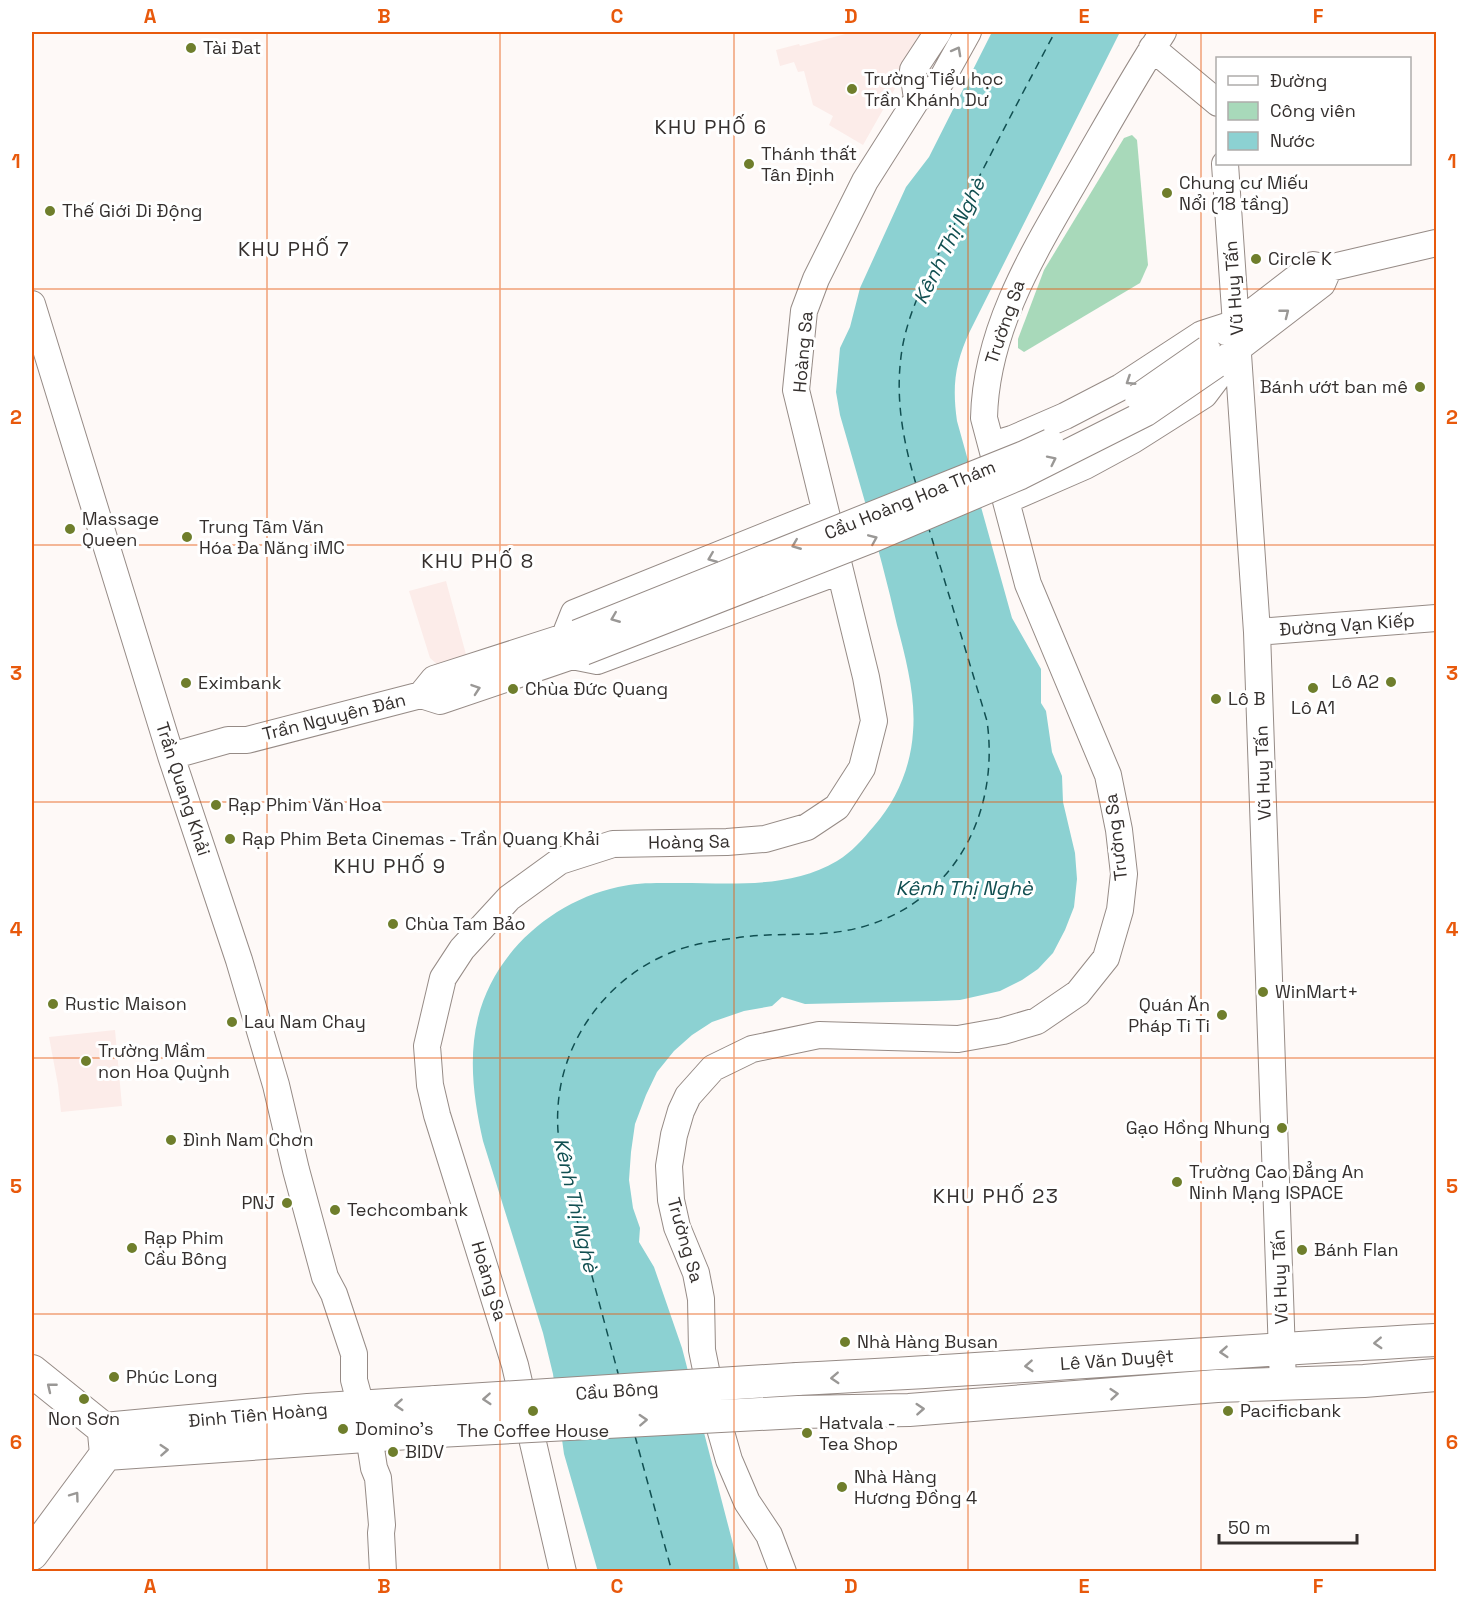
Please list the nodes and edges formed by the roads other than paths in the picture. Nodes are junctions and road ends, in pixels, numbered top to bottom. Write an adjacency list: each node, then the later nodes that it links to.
1 (938, 32): 4 (street)
2 (968, 32): 4 (street, Hoàng Sa, one-way to 2)
3 (1158, 40): 5 (street); 13 (street, Trường Sa)
4 (917, 99): 15 (street, Hoàng Sa)
5 (1216, 101)
6 (1225, 165): 10 (street, Vũ Huy Tấn)
7 (1437, 243): 8 (street)
8 (1329, 268): 10 (street); 11 (street, one-way to 8)
9 (32, 304): 20 (street, Trần Quang Khải)
10 (1236, 323): 11 (street, Vũ Huy Tấn); 12 (street, Cầu Hoàng Hoa Thám); 13 (street, one-way to 13)
11 (1239, 349): 12 (street, Cầu Hoàng Hoa Thám); 14 (street); 18 (street, Vũ Huy Tấn)
12 (1211, 357): 19 (street, Cầu Hoàng Hoa Thám, bridge)
13 (992, 445): 14 (street, Trường Sa)
14 (1007, 500): 34 (street, Trường Sa)
15 (825, 512): 16 (street, Hoàng Sa); 19 (street, one-way to 19)
16 (840, 571): 19 (street); 33 (street, Hoàng Sa)
17 (1437, 618): 18 (street, Đường Vạn Kiếp)
18 (1257, 632): 22 (street, Vũ Huy Tấn)
19 (574, 645): 20 (street, Trần Nguyên Đán)
20 (173, 761): 27 (street, Trần Quang Khải)
21 (1437, 1340): 22 (main road, Lê Văn Duyệt, one-way to 22)
22 (1282, 1348): 25 (main road, Lê Văn Duyệt, one-way to 25); 26 (street, Vũ Huy Tấn)
23 (32, 1371): 30 (main road, one-way to 23)
24 (1437, 1375): 26 (main road, Lê Văn Duyệt)
25 (797, 1380): 29 (main road, Cầu Bông, one-way to 29, bridge)
26 (1283, 1383): 28 (main road, Lê Văn Duyệt, one-way to 26)
27 (362, 1408): 29 (main road, Đinh Tiên Hoàng); 30 (main road, Đinh Tiên Hoàng); 32 (street)
28 (798, 1412): 29 (main road, Cầu Bông, one-way to 28, bridge)
29 (437, 1417)
30 (105, 1441): 31 (main road, one-way to 30)
31 (32, 1554)
32 (383, 1572)
33 (563, 1572)
34 (783, 1572)

